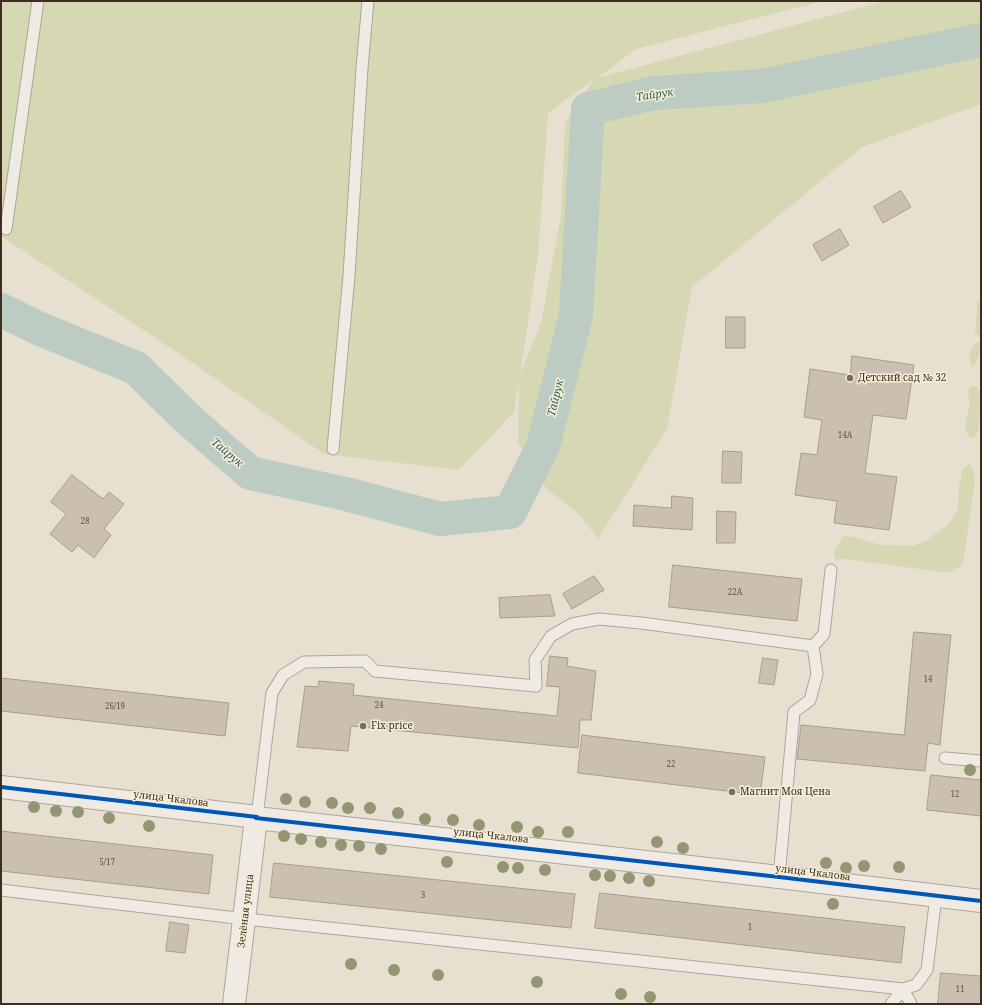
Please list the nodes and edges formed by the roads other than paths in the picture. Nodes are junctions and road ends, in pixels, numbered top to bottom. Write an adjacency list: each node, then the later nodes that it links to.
1 (38, 1): 3 (lane)
2 (368, 1): 4 (lane)
3 (6, 229)
4 (334, 449)
5 (831, 570): 6 (lane)
6 (813, 646): 10 (lane); 11 (lane)
7 (945, 758): 8 (lane)
8 (981, 761)
9 (1, 787): 10 (street, улица Чкалова)
10 (257, 818): 11 (street, улица Чкалова); 15 (street, Зелёная улица)
11 (779, 877): 13 (street, улица Чкалова)
12 (1, 890): 15 (lane)
13 (936, 896): 14 (street, улица Чкалова); 16 (lane)
14 (981, 901)
15 (245, 919): 16 (lane); 17 (street, Зелёная улица)
16 (902, 989): 18 (lane); 19 (lane)
17 (234, 1004)
18 (891, 1004)
19 (911, 1004)

